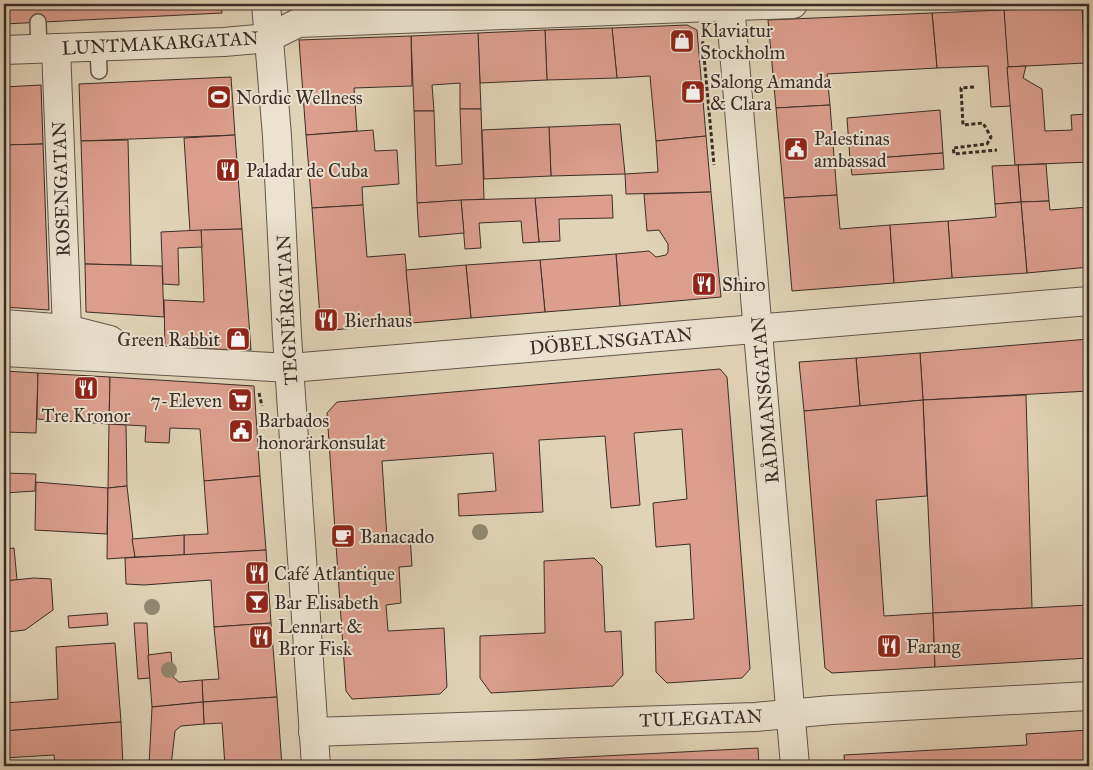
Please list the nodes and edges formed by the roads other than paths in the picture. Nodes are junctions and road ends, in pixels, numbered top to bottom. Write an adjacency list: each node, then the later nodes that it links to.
1 (266, 4): 5 (street, TEGNÉRGATAN)
2 (793, 4): 3 (street, LUNTMAKARGATAN)
3 (730, 5): 5 (street, LUNTMAKARGATAN); 11 (street, RÅDMANSGATAN)
4 (38, 22): 6 (lane)
5 (268, 38): 6 (street, LUNTMAKARGATAN); 14 (street, TEGNÉRGATAN)
6 (47, 48): 7 (street, LUNTMAKARGATAN); 10 (street, ROSENGATAN)
7 (4, 50)
8 (1089, 301): 11 (street, DÖBELNSGATAN)
9 (4, 324): 10 (street)
10 (67, 329): 13 (street)
11 (759, 329): 14 (street, DÖBELNSGATAN); 16 (street, RÅDMANSGATAN)
12 (4, 352): 13 (street, DÖBELNSGATAN)
13 (133, 358): 14 (street, DÖBELNSGATAN)
14 (290, 368): 17 (street, TEGNÉRGATAN)
15 (1089, 696): 16 (street, TULEGATAN)
16 (791, 714): 17 (street, TULEGATAN); 19 (street, RÅDMANSGATAN)
17 (313, 732): 18 (street, TEGNÉRGATAN)
18 (316, 766)
19 (795, 766)

